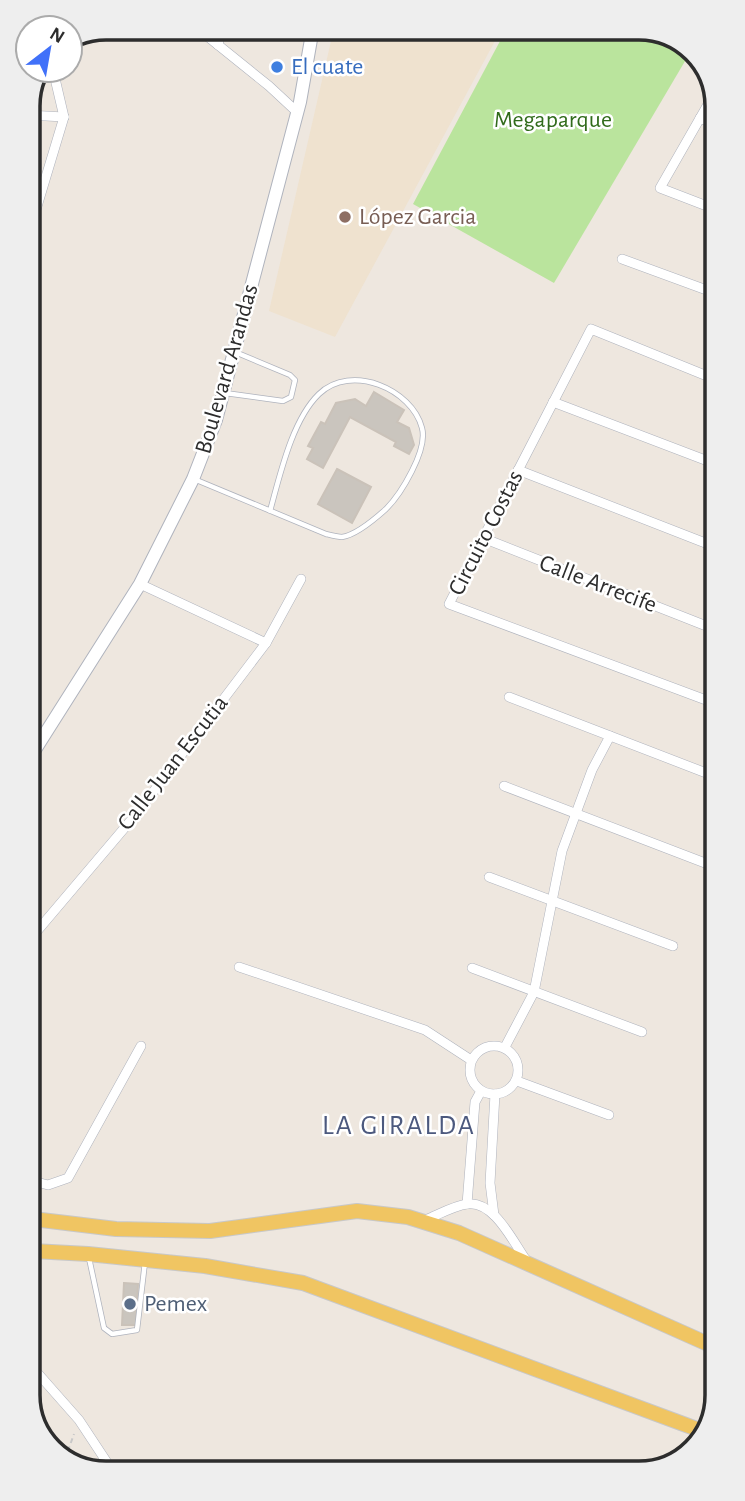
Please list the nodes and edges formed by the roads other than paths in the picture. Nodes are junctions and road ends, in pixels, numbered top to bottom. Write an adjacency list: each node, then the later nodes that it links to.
1 (212, 40): 4 (street)
2 (219, 40): 4 (street)
3 (311, 40): 7 (main road, Boulevard Arandas)
4 (218, 45): 7 (street)
5 (56, 84): 9 (street)
6 (705, 109): 10 (street)
7 (297, 112): 16 (main road, Boulevard Arandas)
8 (40, 116): 9 (street)
9 (64, 117): 12 (street)
10 (700, 118): 11 (street); 13 (street)
11 (705, 120)
12 (40, 197)
13 (705, 205)
14 (622, 259): 15 (street)
15 (705, 289)
16 (234, 352): 18 (main road, Boulevard Arandas); 18 (lane)
17 (705, 375): 19 (street, Circuito Costas)
18 (223, 393): 22 (main road, Boulevard Arandas)
19 (553, 402): 20 (street); 21 (street, Circuito Costas)
20 (705, 460)
21 (518, 470): 24 (street, Circuito Costas); 25 (street)
22 (193, 479): 23 (lane); 27 (main road, Boulevard Arandas)
23 (270, 511): 23 (lane)
24 (483, 538): 28 (street, Calle Arrecife); 31 (street, Circuito Costas)
25 (705, 543)
26 (301, 579): 29 (street, Calle Juan Escutia)
27 (140, 584): 29 (street); 33 (main road, Boulevard Arandas)
28 (705, 625)
29 (266, 643): 40 (street, Calle Juan Escutia)
30 (509, 697): 32 (street)
31 (705, 700)
32 (610, 736): 34 (street); 36 (street)
33 (40, 743)
34 (705, 773)
35 (504, 786): 36 (street)
36 (575, 814): 37 (street); 39 (street)
37 (705, 863)
38 (489, 877): 39 (street)
39 (551, 900): 41 (street); 44 (street)
40 (40, 927)
41 (673, 946)
42 (239, 967): 48 (street)
43 (472, 968): 44 (street)
44 (534, 992): 45 (street); 47 (street)
45 (642, 1032)
46 (141, 1046): 53 (street)
47 (505, 1047): 48 (street); 49 (street)
48 (471, 1060): 50 (street)
49 (517, 1081): 51 (street); 52 (street)
50 (481, 1091): 51 (street); 54 (street)
51 (495, 1094): 55 (street)
52 (609, 1115)
53 (40, 1183)
54 (467, 1204): 55 (street); 57 (street)
55 (494, 1215): 61 (street)
56 (40, 1220): 57 (main road)
57 (425, 1220): 61 (main road)
58 (40, 1251): 59 (main road)
59 (88, 1254): 60 (main road); 60 (lane)
60 (145, 1260): 64 (main road)
61 (530, 1266): 62 (main road)
62 (705, 1343)
63 (40, 1376): 65 (street)
64 (695, 1429)
65 (106, 1461)

